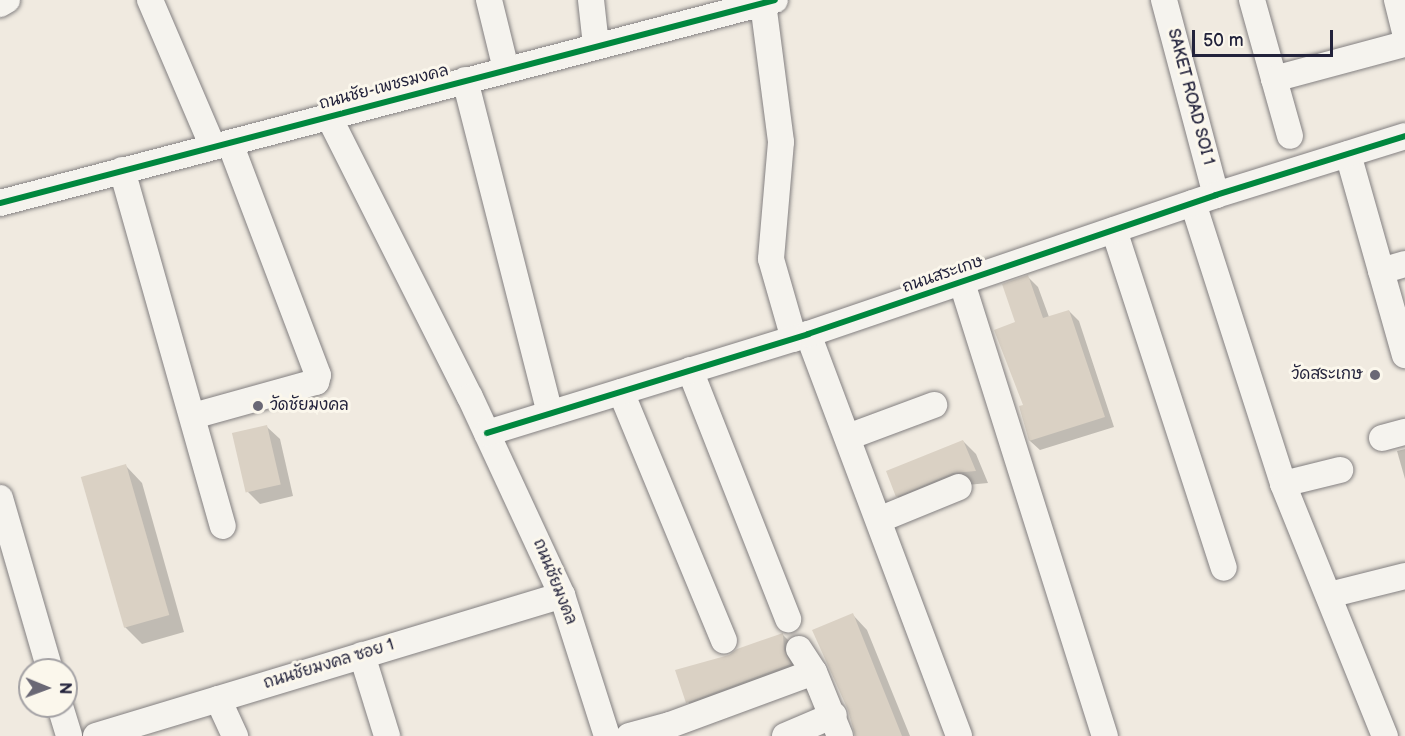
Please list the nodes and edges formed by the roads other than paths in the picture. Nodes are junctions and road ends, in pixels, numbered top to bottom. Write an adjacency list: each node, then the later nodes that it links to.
1 (7, 0): 9 (street)
2 (150, 0): 19 (street)
3 (489, 0): 13 (street)
4 (591, 0): 12 (street)
5 (1164, 0): 22 (street, SAKET ROAD SOI 1)
6 (1252, 0): 14 (street)
7 (1396, 0): 10 (street)
8 (769, 2): 12 (street, ถนนชัย-เพชรมงคล); 28 (street)
9 (0, 4)
10 (1405, 31)
11 (1405, 44): 14 (street)
12 (596, 45): 13 (street, ถนนชัย-เพชรมงคล)
13 (506, 69): 15 (street, ถนนชัย-เพชรมงคล)
14 (1274, 79): 17 (street)
15 (465, 80): 16 (street, ถนนชัย-เพชรมงคล); 33 (street)
16 (329, 117): 19 (street, ถนนชัย-เพชรมงคล); 35 (street, ถนนชัยมงคล)
17 (1290, 136)
18 (1405, 136): 20 (street, ถนนสระเกษ)
19 (221, 145): 21 (street, ถนนชัย-เพชรมงคล); 34 (street)
20 (1348, 154): 22 (street, ถนนสระเกษ); 26 (street)
21 (122, 170): 23 (street, ถนนชัย-เพชรมงคล); 34 (street)
22 (1204, 199): 24 (street, ถนนสระเกษ); 38 (street, SAKET ROAD SOI 1)
23 (0, 203)
24 (1114, 230): 27 (street, ถนนสระเกษ); 43 (street)
25 (1405, 264): 26 (street)
26 (1381, 271): 29 (street)
27 (962, 283): 28 (street, ถนนสระเกษ); 64 (street)
28 (801, 337): 30 (street, ถนนสระเกษ); 36 (street)
29 (1405, 355)
30 (690, 370): 31 (street, ถนนสระเกษ); 47 (street)
31 (621, 392): 33 (street, ถนนสระเกษ); 48 (street)
32 (934, 405): 36 (street)
33 (550, 413): 35 (street, ถนนสระเกษ)
34 (193, 416): 42 (street)
35 (487, 433): 45 (street, ถนนชัยมงคล)
36 (849, 437): 41 (street)
37 (1340, 470): 38 (street)
38 (1283, 484): 46 (street, SAKET ROAD SOI 1)
39 (959, 487): 41 (street)
40 (0, 498): 51 (street)
41 (881, 519): 63 (street)
42 (223, 526)
43 (1224, 568)
44 (1405, 576): 46 (street)
45 (562, 595): 50 (street, ถนนชัยมงคล ซอย 1); 60 (street, ถนนชัยมงคล)
46 (1329, 595): 65 (street, SAKET ROAD SOI 1)
47 (788, 619)
48 (724, 641)
49 (799, 649): 52 (street)
50 (362, 655): 53 (street, ถนนชัยมงคล ซอย 1); 59 (street)
51 (47, 658)
52 (814, 672): 55 (street); 61 (street)
53 (218, 699): 57 (street, ถนนชัยมงคล ซอย 1); 58 (street)
54 (64, 718): 56 (street)
55 (837, 725): 62 (street)
56 (69, 736)
57 (96, 736)
58 (234, 736)
59 (387, 736)
60 (607, 736)
61 (629, 736)
62 (785, 736)
63 (959, 736)
64 (1105, 736)
65 (1385, 736)

